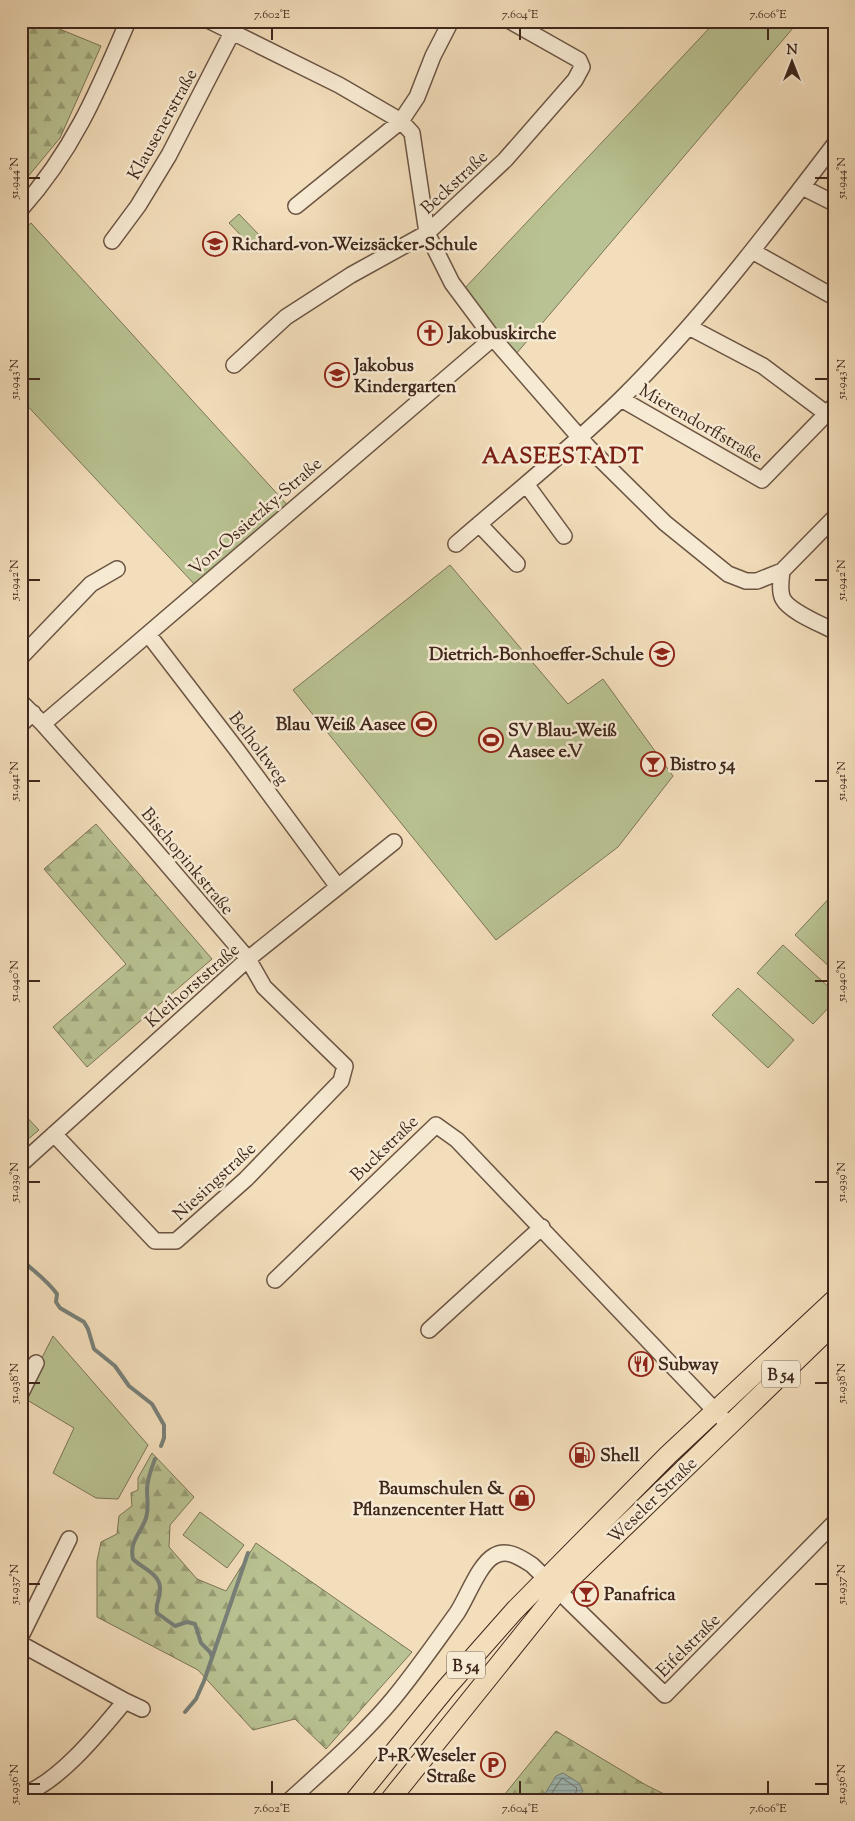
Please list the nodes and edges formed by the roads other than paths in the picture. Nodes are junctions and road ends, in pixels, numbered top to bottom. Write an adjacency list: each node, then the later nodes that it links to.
1 (128, 21): 11 (street)
2 (210, 21): 5 (street)
3 (451, 21): 6 (street)
4 (510, 21): 12 (street, Beckstraße)
5 (235, 26): 6 (street); 13 (street, Klausenerstraße)
6 (401, 121): 10 (street); 12 (street)
7 (834, 146): 8 (street, Mierendorffstraße)
8 (802, 187): 9 (street); 14 (street, Mierendorffstraße)
9 (834, 203)
10 (296, 206)
11 (21, 209)
12 (427, 233): 17 (street); 18 (street, Beckstraße)
13 (112, 241)
14 (752, 251): 15 (street); 16 (street, Mierendorffstraße)
15 (834, 297)
16 (689, 327): 19 (street, Mierendorffstraße); 20 (street)
17 (493, 338): 21 (street); 31 (street, Von-Ossietzky-Straße)
18 (234, 365)
19 (621, 399): 20 (street, Mierendorffstraße); 21 (street, Mierendorffstraße)
20 (830, 410)
21 (580, 438): 22 (street, Mierendorffstraße); 29 (street)
22 (526, 484): 24 (street, Mierendorffstraße); 25 (street)
23 (834, 518): 29 (street)
24 (479, 524): 26 (street, Mierendorffstraße); 27 (street)
25 (564, 536)
26 (456, 544)
27 (517, 564)
28 (117, 569): 32 (street)
29 (782, 571): 30 (street)
30 (834, 631)
31 (148, 634): 34 (street, Von-Ossietzky-Straße); 37 (street, Belholtweg)
32 (21, 657)
33 (21, 702): 34 (street, Bischopinkstraße)
34 (38, 718): 35 (street, Von-Ossietzky-Straße); 38 (street, Bischopinkstraße)
35 (21, 724)
36 (394, 842): 37 (street, Kleihorststraße)
37 (338, 886): 38 (street, Kleihorststraße)
38 (248, 959): 39 (street, Bischopinkstraße); 40 (street, Kleihorststraße)
39 (345, 1066): 40 (street, Niesingstraße)
40 (54, 1134): 41 (street, Kleihorststraße)
41 (21, 1164)
42 (542, 1227): 43 (street, Buckstraße); 46 (street); 49 (street, Buckstraße)
43 (275, 1280)
44 (834, 1300): 49 (main road, Weseler Straße / B 54)
45 (834, 1324): 50 (main road, Weseler Straße / B 54)
46 (430, 1330)
47 (36, 1363): 48 (street)
48 (21, 1393)
49 (715, 1411): 50 (street, Buckstraße); 53 (main road, Weseler Straße / B 54)
50 (729, 1424): 53 (main road, Weseler Straße / B 54)
51 (834, 1523): 53 (street, Eifelstraße)
52 (69, 1539): 54 (street)
53 (552, 1585): 56 (main road, Weseler Straße / B 54); 57 (main road, Weseler Straße / B 54); 61 (street)
54 (21, 1636)
55 (21, 1644): 58 (street)
56 (460, 1672): 57 (main road, B 54); 62 (main road, Weseler Straße / B 54)
57 (481, 1686): 63 (main road, Weseler Straße / B 54)
58 (125, 1701): 59 (street); 60 (street)
59 (142, 1709)
60 (21, 1795)
61 (290, 1800)
62 (355, 1800)
63 (390, 1800)

